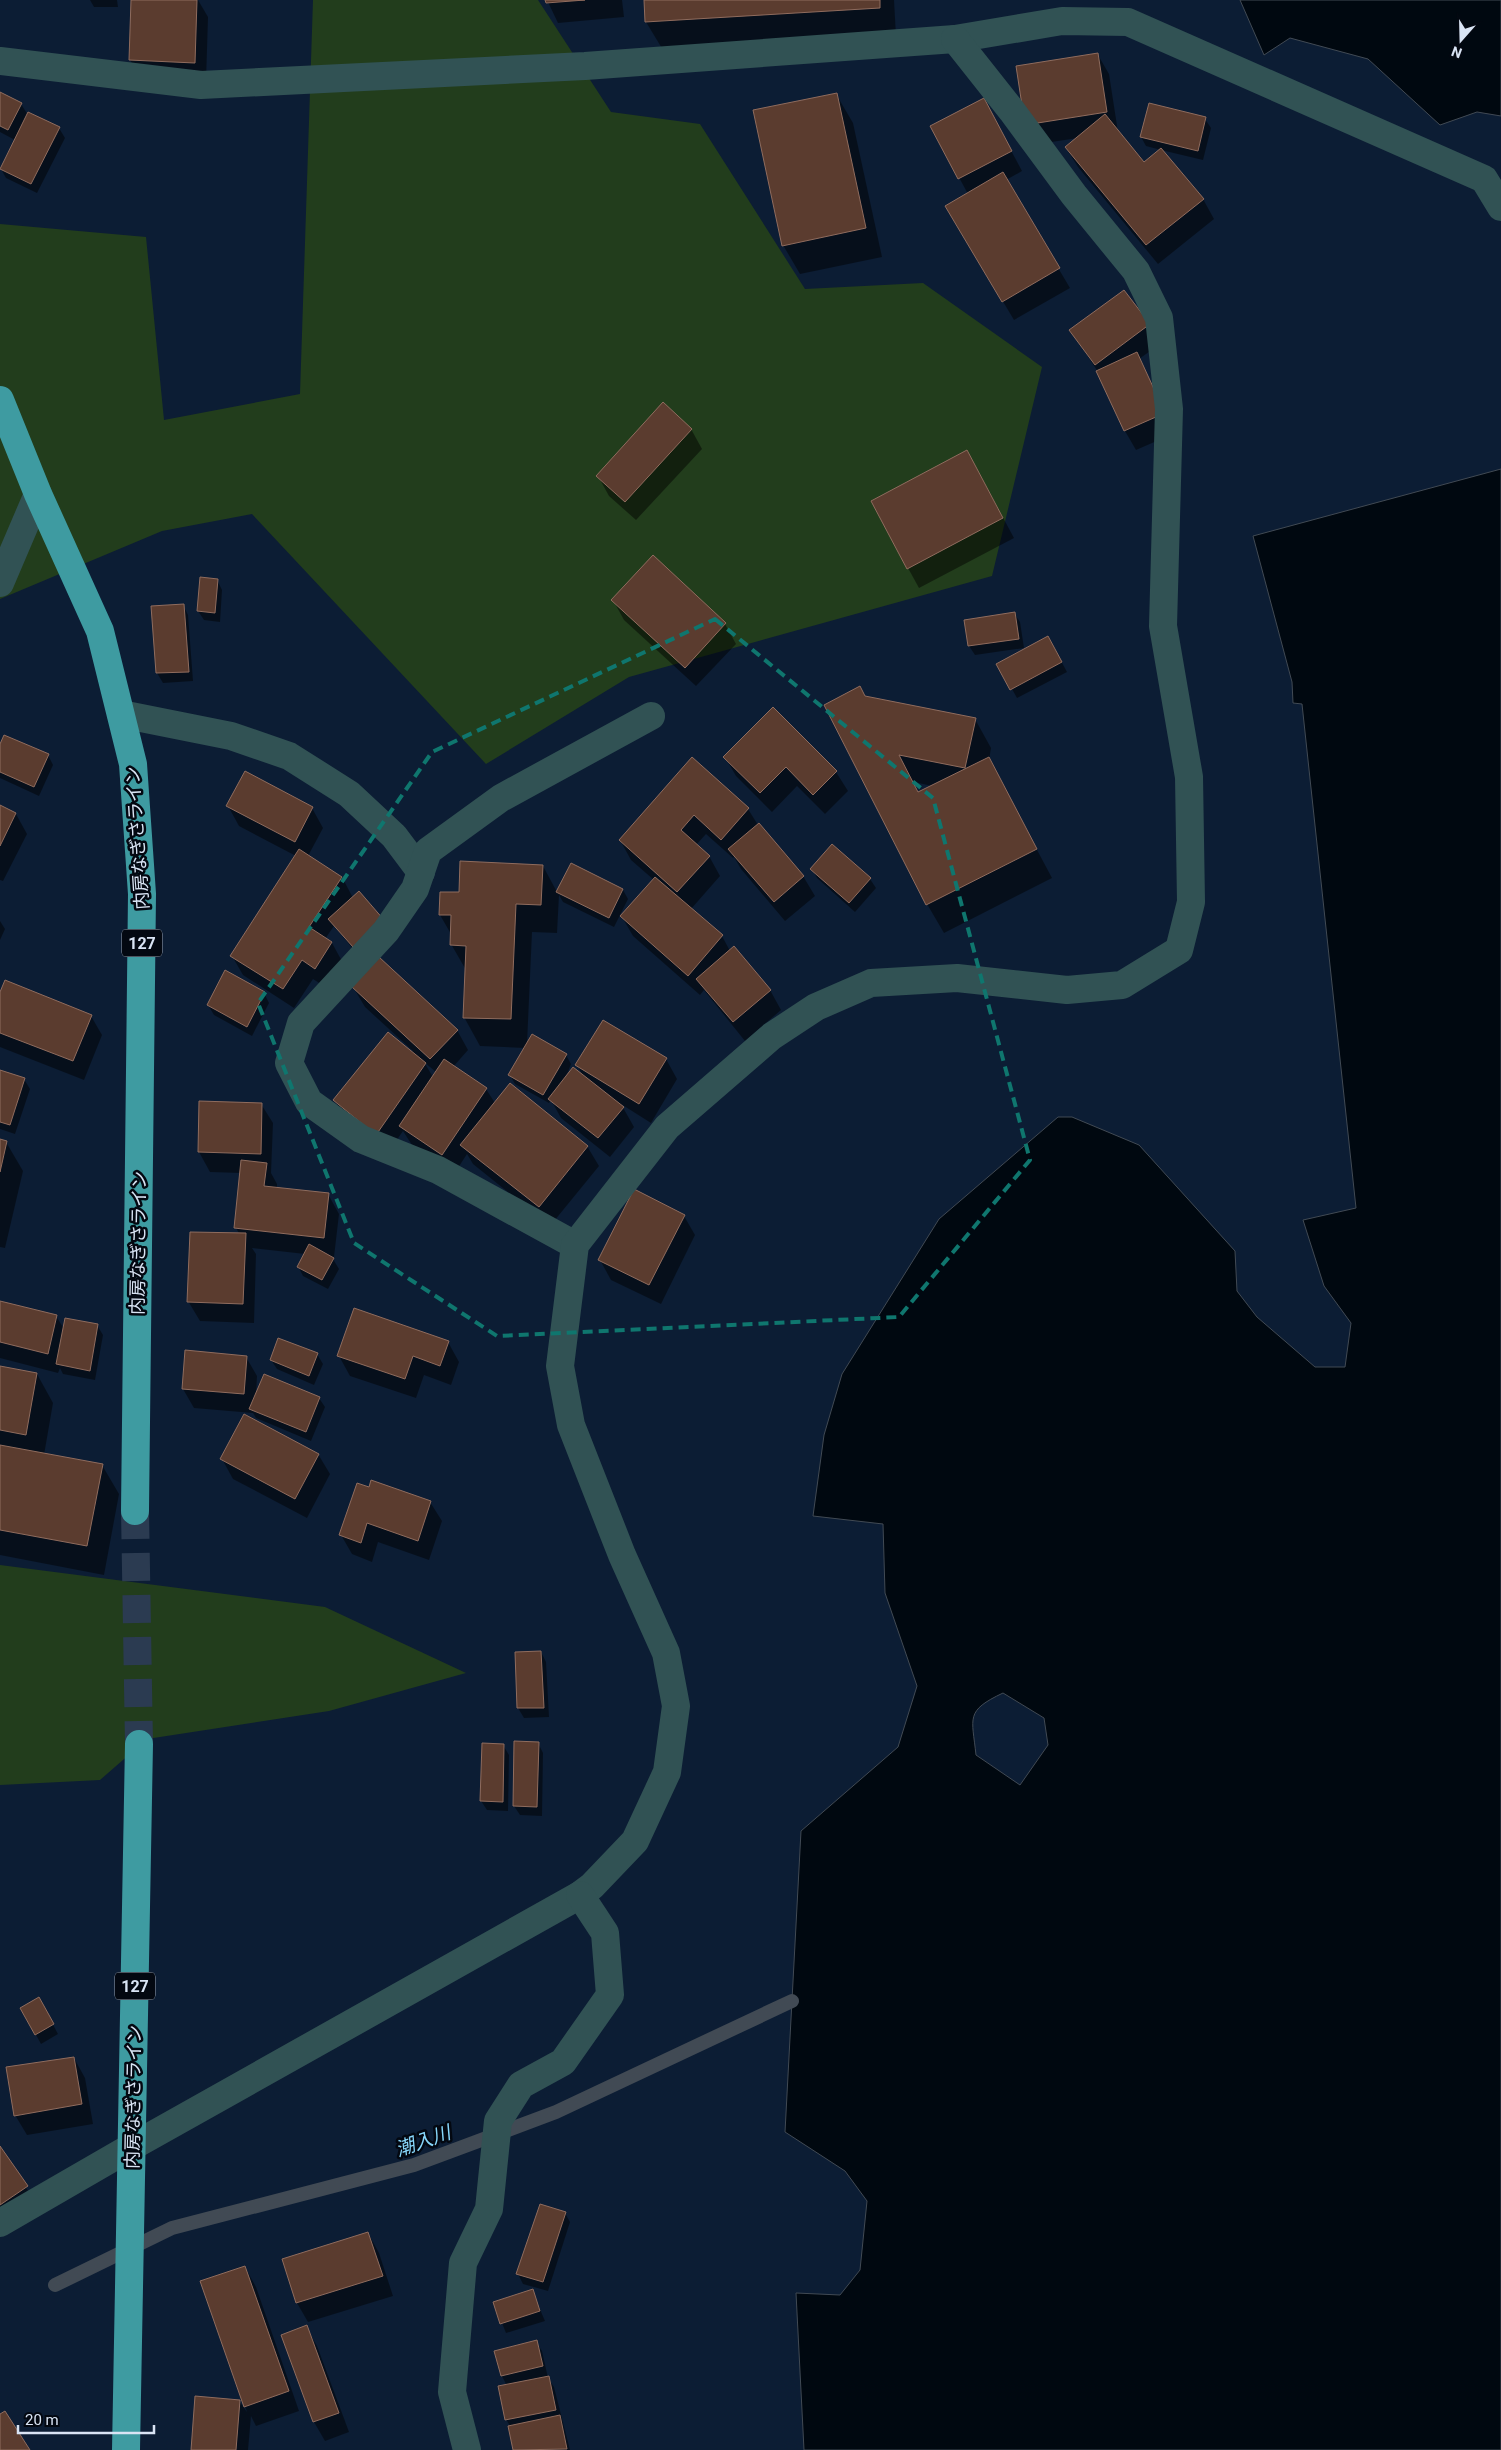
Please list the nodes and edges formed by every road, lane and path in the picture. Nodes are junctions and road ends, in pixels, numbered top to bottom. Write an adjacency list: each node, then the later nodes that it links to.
1 (1062, 10): 2 (street); 4 (street)
2 (955, 39): 3 (street); 11 (street)
3 (0, 61)
4 (1501, 207)
5 (0, 400): 6 (highway, 内房なぎさライン / 127)
6 (38, 494): 7 (street); 8 (highway, 内房なぎさライン / 127)
7 (0, 583)
8 (121, 714): 10 (street); 12 (highway, 内房なぎさライン / 127)
9 (651, 716): 10 (street)
10 (421, 872): 11 (street)
11 (575, 1246): 14 (street)
12 (136, 1511)
13 (139, 1744): 15 (highway, 内房なぎさライン / 127)
14 (580, 1895): 15 (street); 18 (street)
15 (133, 2146): 16 (street); 17 (highway, 内房なぎさライン / 127)
16 (0, 2223)
17 (126, 2450)
18 (467, 2450)

